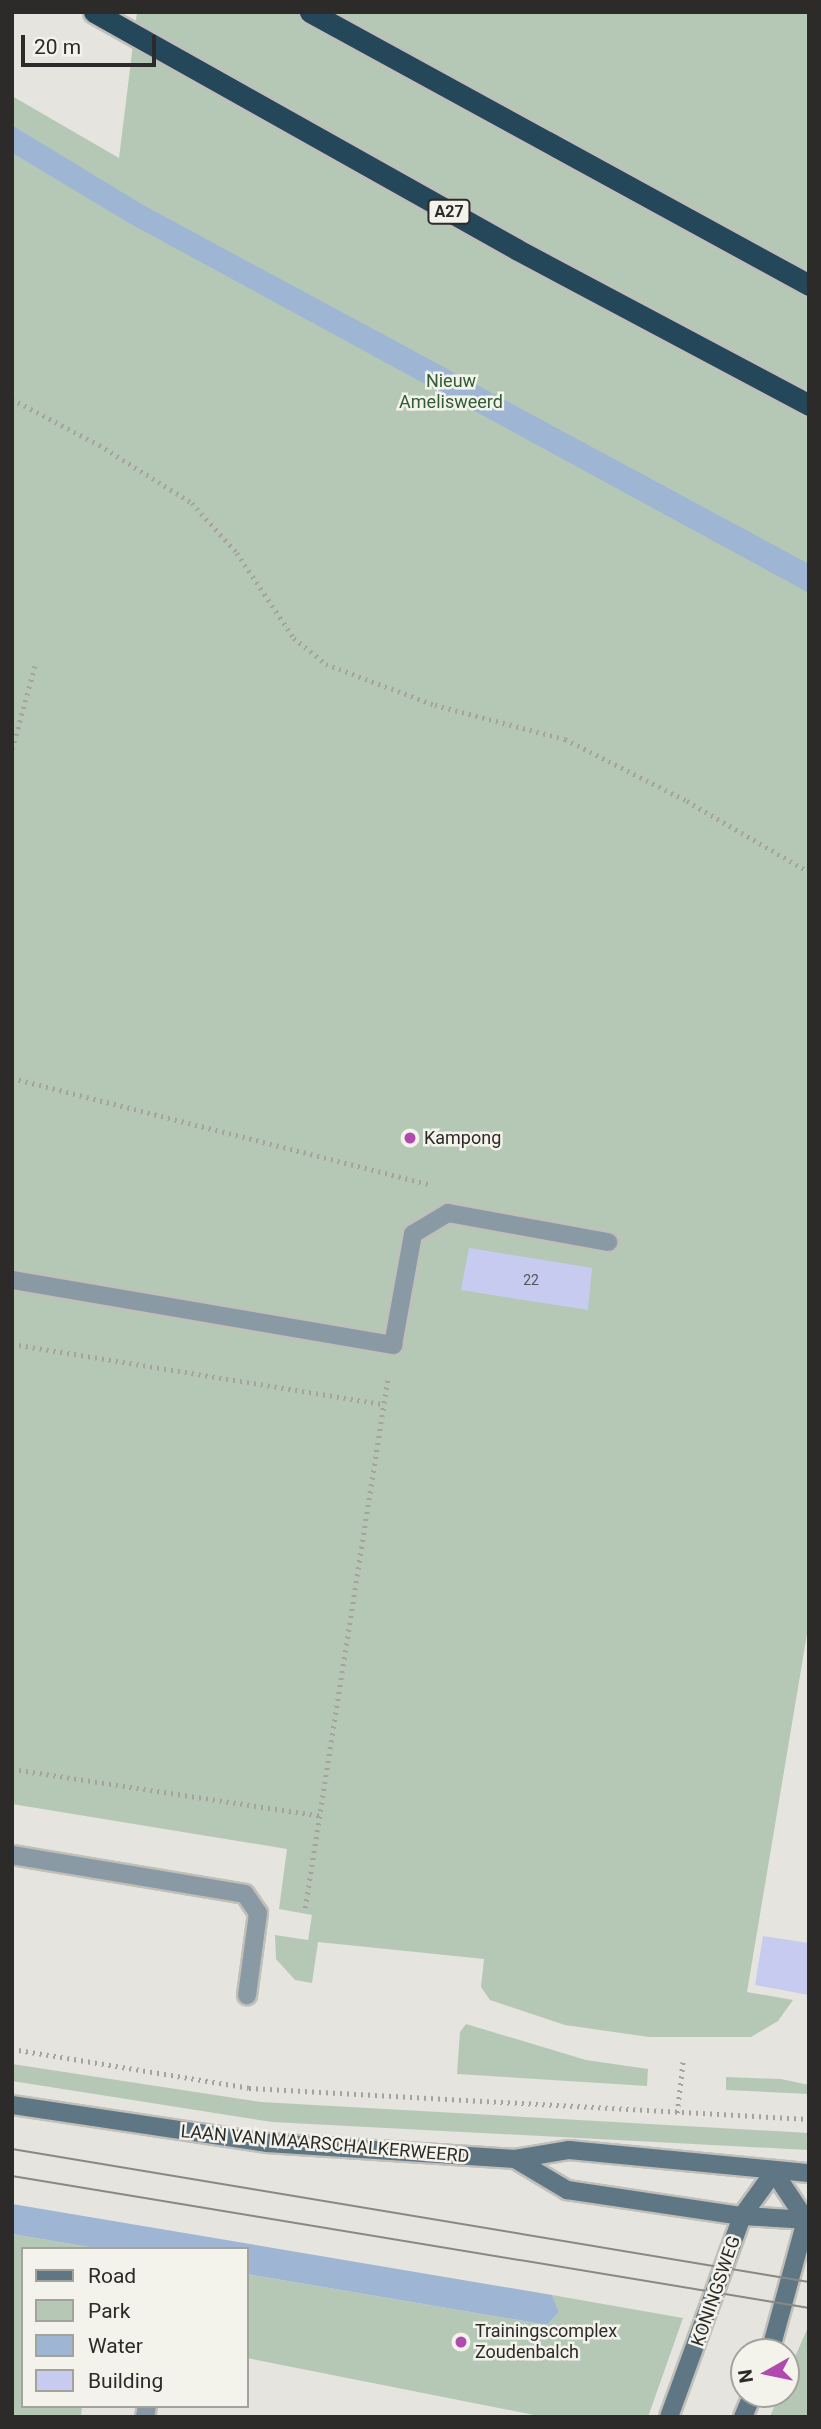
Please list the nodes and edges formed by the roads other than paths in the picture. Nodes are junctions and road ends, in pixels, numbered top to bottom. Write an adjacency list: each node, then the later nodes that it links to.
1 (94, 12): 4 (highway, A27)
2 (310, 12): 3 (highway)
3 (809, 285)
4 (809, 405)
5 (608, 1242): 6 (lane)
6 (12, 1280)
7 (12, 1855): 8 (lane)
8 (247, 1996)
9 (12, 2105): 10 (main road, LAAN VAN MAARSCHALKERWEERD)
10 (514, 2159): 11 (main road, LAAN VAN MAARSCHALKERWEERD); 13 (main road, LAAN VAN MAARSCHALKERWEERD)
11 (774, 2172): 12 (main road); 13 (main road, KONINGSWEG); 14 (main road)
12 (809, 2173)
13 (742, 2216): 14 (main road, LAAN VAN MAARSCHALKERWEERD); 16 (main road, KONINGSWEG)
14 (807, 2220): 15 (main road)
15 (774, 2338)
16 (669, 2417)

